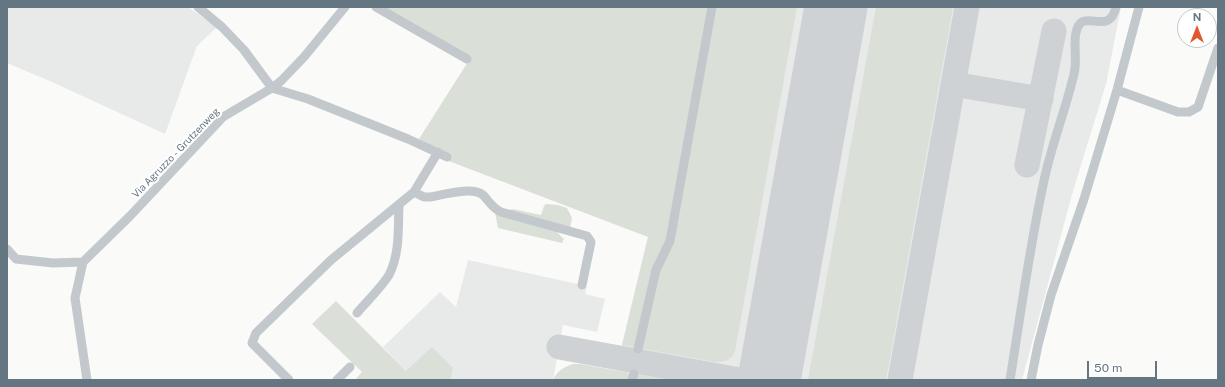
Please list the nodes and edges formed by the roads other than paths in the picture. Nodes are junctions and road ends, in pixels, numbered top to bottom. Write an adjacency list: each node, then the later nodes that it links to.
1 (198, 7): 9 (street)
2 (345, 7): 9 (street, Via Agruzzo - Grutzenweg)
3 (376, 7): 8 (street)
4 (712, 7): 19 (street)
5 (1116, 7): 24 (street)
6 (1139, 7): 10 (street)
7 (1218, 48): 10 (street)
8 (467, 59)
9 (272, 88): 11 (street); 16 (street, Via Agruzzo - Grutzenweg)
10 (1117, 90): 25 (street)
11 (438, 152): 12 (street); 13 (street)
12 (447, 157)
13 (414, 192): 14 (street); 17 (street)
14 (399, 205): 18 (street); 22 (street)
15 (7, 249): 16 (street)
16 (83, 262): 21 (street)
17 (582, 285)
18 (357, 313)
19 (638, 349)
20 (350, 367): 23 (street)
21 (86, 380)
22 (289, 380)
23 (337, 380)
24 (1010, 380)
25 (1031, 380)

